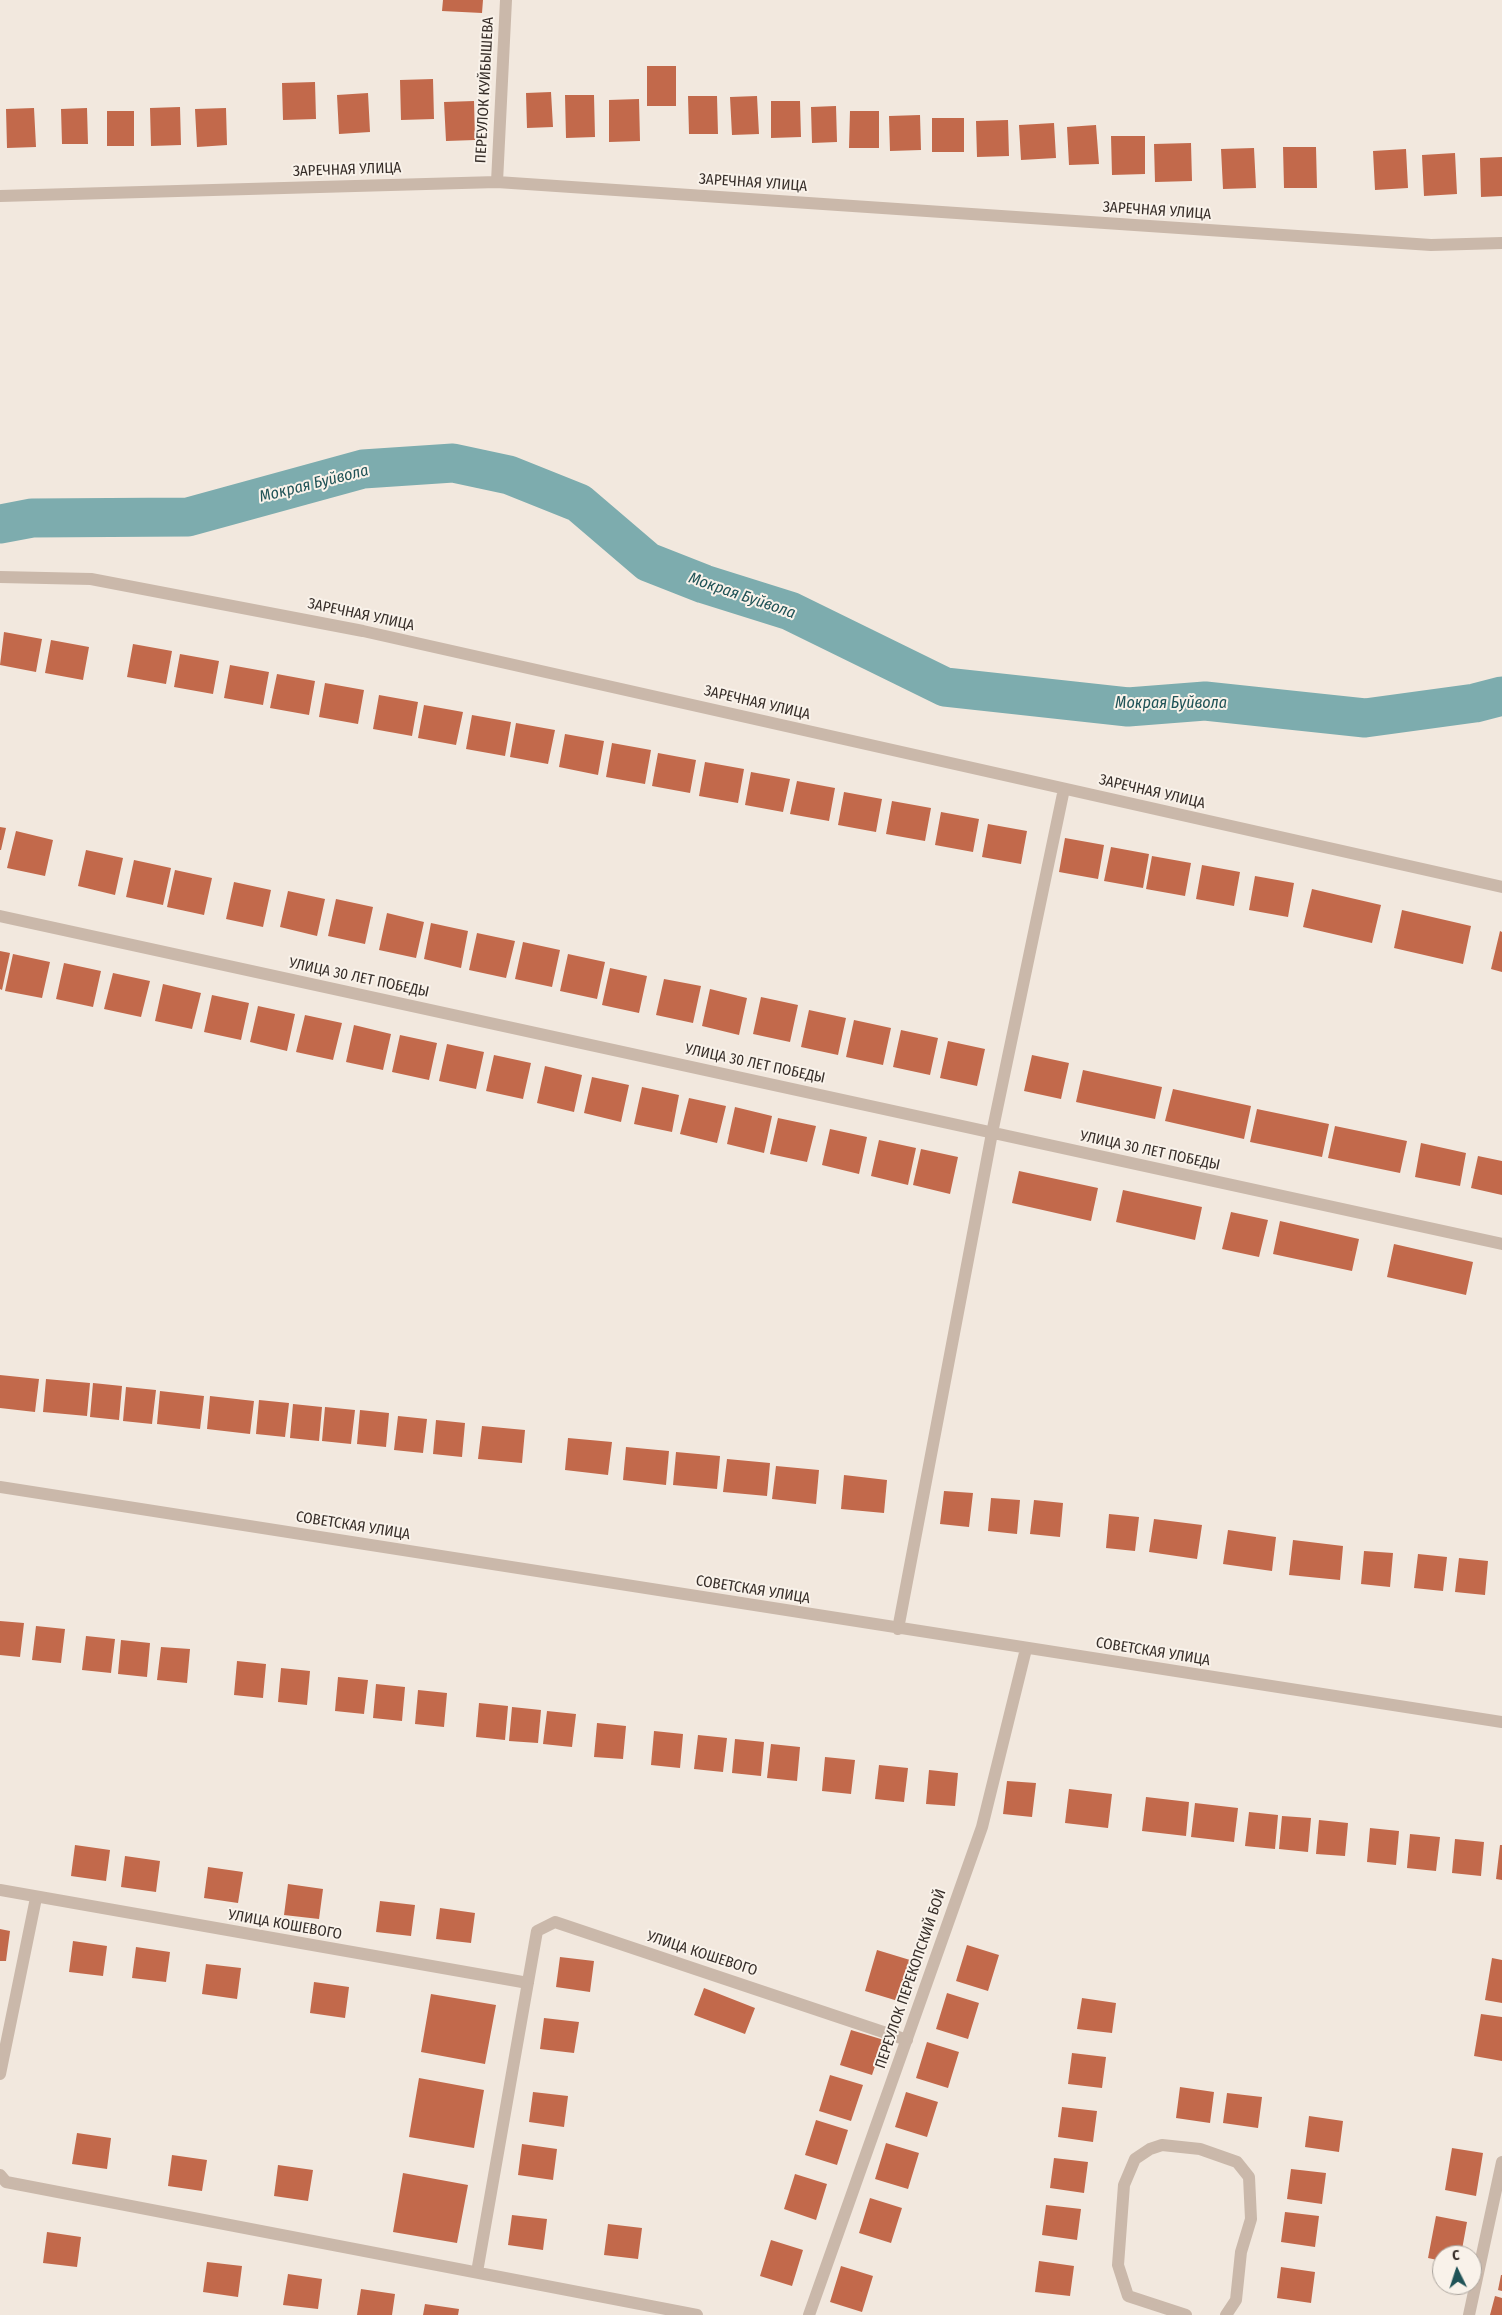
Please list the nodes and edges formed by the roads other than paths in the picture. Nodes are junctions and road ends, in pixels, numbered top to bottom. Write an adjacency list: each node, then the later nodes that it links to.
1 (506, 0): 2 (street, ПЕРЕУЛОК КУЙБЫШЕВА)
2 (497, 182): 3 (street, ЗАРЕЧНАЯ УЛИЦА); 4 (street, ЗАРЕЧНАЯ УЛИЦА)
3 (0, 196)
4 (1502, 243)
5 (0, 577): 6 (street, ЗАРЕЧНАЯ УЛИЦА)
6 (1064, 789): 7 (street, ЗАРЕЧНАЯ УЛИЦА); 9 (street)
7 (1502, 887)
8 (0, 916): 9 (street, УЛИЦА 30 ЛЕТ ПОБЕДЫ)
9 (992, 1133): 10 (street, УЛИЦА 30 ЛЕТ ПОБЕДЫ); 12 (street)
10 (1502, 1244)
11 (0, 1487): 12 (street, СОВЕТСКАЯ УЛИЦА)
12 (898, 1629): 13 (street, СОВЕТСКАЯ УЛИЦА)
13 (1026, 1649): 14 (street, СОВЕТСКАЯ УЛИЦА); 18 (street, ПЕРЕУЛОК ПЕРЕКОПСКИЙ БОЙ)
14 (1502, 1722)
15 (0, 1890): 16 (street, УЛИЦА КОШЕВОГО)
16 (36, 1898): 17 (street, УЛИЦА КОШЕВОГО); 19 (street)
17 (528, 1983): 18 (street, УЛИЦА КОШЕВОГО); 22 (street, УЛИЦА КОШЕВОГО)
18 (907, 2040): 24 (street, ПЕРЕУЛОК ПЕРЕКОПСКИЙ БОЙ)
19 (0, 2074)
20 (1502, 2162): 27 (street)
21 (0, 2175): 22 (street)
22 (477, 2272): 23 (street)
23 (697, 2315)
24 (810, 2315)
25 (1186, 2315): 26 (street)
26 (1226, 2315)
27 (1469, 2315)

